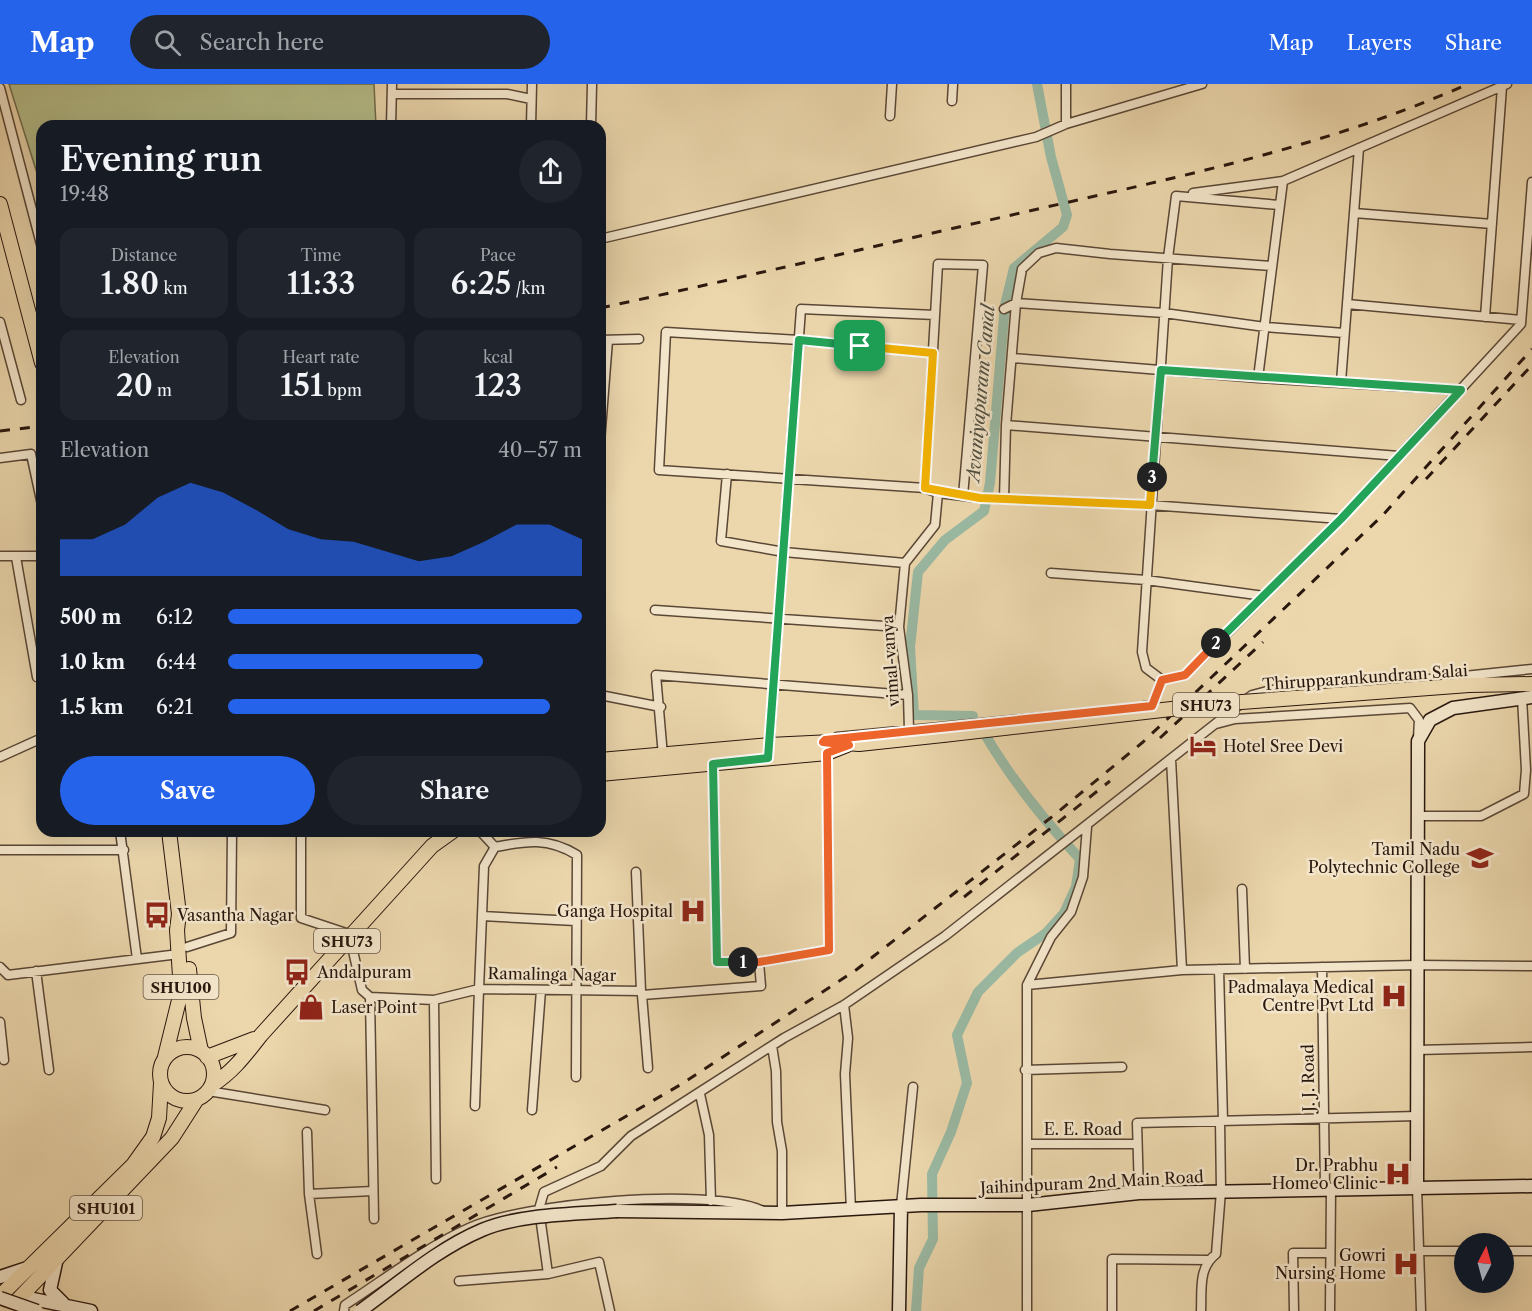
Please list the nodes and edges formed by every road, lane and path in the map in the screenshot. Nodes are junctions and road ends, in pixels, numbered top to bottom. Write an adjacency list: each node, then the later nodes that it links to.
1 (392, 84): 10 (street)
2 (531, 84): 11 (street)
3 (592, 84): 16 (street)
4 (892, 84): 13 (street)
5 (953, 84): 12 (street)
6 (1066, 84): 17 (street)
7 (1202, 84): 17 (street)
8 (1505, 85): 18 (street); 25 (street)
9 (0, 88): 26 (street)
10 (392, 94): 11 (street); 14 (street)
11 (531, 99): 15 (street)
12 (952, 101)
13 (890, 116)
14 (391, 120)
15 (531, 120)
16 (591, 120)
17 (1066, 124): 27 (street)
18 (1359, 148): 19 (street); 24 (street)
19 (1282, 181): 21 (street); 23 (street)
20 (1532, 182): 36 (street)
21 (1176, 196): 23 (street); 28 (street)
22 (0, 204): 41 (main road)
23 (1279, 205): 29 (street)
24 (1354, 213): 25 (street); 31 (street)
25 (1492, 224): 35 (street)
26 (36, 225)
27 (606, 238)
28 (1168, 258): 29 (street); 30 (street); 33 (street)
29 (1271, 266): 38 (street)
30 (1016, 303): 32 (street); 33 (street); 45 (street)
31 (1347, 304): 35 (street); 39 (street)
32 (1004, 309)
33 (1164, 313): 38 (street); 46 (street)
34 (935, 315): 43 (street); 44 (street); 60 (street)
35 (1485, 317): 36 (street)
36 (1521, 321): 49 (street)
37 (0, 322): 50 (street)
38 (1265, 327): 39 (street); 47 (street)
39 (1344, 333): 48 (street)
40 (639, 339): 42 (street)
41 (36, 340)
42 (606, 340)
43 (799, 340): 44 (street); 55 (street); 57 (street)
44 (933, 353): 58 (street)
45 (1012, 358): 46 (street); 51 (street)
46 (1161, 370): 47 (street); 52 (street)
47 (1258, 378): 48 (street)
48 (1341, 382): 49 (street)
49 (1461, 390): 53 (street)
50 (21, 400)
51 (1006, 425): 52 (street); 61 (street)
52 (1156, 437): 53 (street); 62 (street)
53 (1399, 456): 63 (street)
54 (0, 458): 56 (street)
55 (727, 474): 57 (street); 64 (street)
56 (36, 477)
57 (789, 478): 58 (street); 64 (street)
58 (925, 488): 59 (street)
59 (938, 493): 60 (street); 68 (street)
60 (963, 496): 61 (street)
61 (1004, 499): 62 (street)
62 (1150, 505): 63 (street); 70 (street)
63 (1341, 519): 71 (street)
64 (784, 552): 68 (street); 73 (street)
65 (0, 556): 67 (street)
66 (36, 556): 67 (street)
67 (16, 557): 76 (street)
68 (904, 563): 74 (street, vimal-vanya)
69 (1051, 573): 70 (street)
70 (1146, 580): 71 (street); 77 (street)
71 (1264, 596): 77 (street)
72 (655, 610): 73 (street)
73 (779, 620): 74 (street); 79 (street)
74 (900, 627): 81 (street, vimal-vanya)
75 (1532, 669): 78 (street)
76 (36, 671)
77 (1162, 680): 87 (street)
78 (1385, 682): 85 (street); 86 (street)
79 (774, 683): 81 (street); 84 (street); 91 (street)
80 (1530, 683): 90 (main road, Thirupparankundram Salai / SHU73, bridge)
81 (908, 695): 87 (street, vimal-vanya)
82 (606, 696): 84 (street)
83 (1527, 698): 89 (street); 99 (street)
84 (661, 707): 92 (street)
85 (1388, 710): 86 (street); 89 (street)
86 (1210, 726): 95 (street)
87 (909, 730): 90 (street)
88 (36, 741): 93 (street)
89 (1418, 741): 99 (street)
90 (825, 748): 91 (main road, Thirupparankundram Salai / SHU73); 121 (street)
91 (769, 751): 92 (main road, Thirupparankundram Salai / SHU73); 96 (main road, Thirupparankundram Salai / SHU73)
92 (663, 753): 94 (main road, Thirupparankundram Salai / SHU73); 97 (street)
93 (0, 757)
94 (606, 759)
95 (1171, 759): 100 (street); 128 (street)
96 (713, 764): 97 (main road, Thirupparankundram Salai / SHU73); 121 (street)
97 (664, 769): 98 (main road, Thirupparankundram Salai / SHU73)
98 (606, 774)
99 (1418, 816): 122 (street)
100 (1087, 827): 130 (street); 137 (street)
101 (121, 837): 113 (street)
102 (170, 837): 109 (main road, SHU100)
103 (176, 837): 109 (street)
104 (232, 837): 119 (street)
105 (301, 837): 118 (street)
106 (436, 837): 110 (main road, SHU73)
107 (445, 837): 110 (main road, SHU73)
108 (485, 837): 111 (street)
109 (172, 846): 119 (main road, SHU100)
110 (432, 846): 118 (main road, SHU73)
111 (495, 848): 116 (street, Ramalinga Nagar); 117 (street)
112 (0, 850): 113 (street)
113 (124, 850): 120 (street)
114 (636, 872): 134 (street)
115 (1242, 889): 127 (street)
116 (482, 916): 117 (street); 131 (street, Ramalinga Nagar)
117 (575, 921): 133 (street)
118 (351, 937): 135 (street); 139 (main road, SHU73)
119 (183, 950): 120 (street); 143 (main road, SHU100); 144 (main road, SHU100)
120 (137, 959): 129 (street)
121 (759, 962): 134 (street, Ramalinga Nagar)
122 (1418, 965): 123 (street); 125 (street); 142 (street)
123 (1532, 966)
124 (0, 967): 129 (street)
125 (1322, 967): 127 (street); 159 (street, J. J. Road)
126 (1219, 969): 127 (street); 128 (street); 160 (street)
127 (1245, 969)
128 (1182, 970): 130 (street)
129 (36, 971): 148 (street)
130 (1027, 985): 149 (street)
131 (479, 989): 132 (street, Ramalinga Nagar); 136 (street); 155 (street)
132 (540, 990): 133 (street, Ramalinga Nagar); 157 (street)
133 (576, 990): 134 (street, Ramalinga Nagar); 150 (street)
134 (641, 993): 147 (street)
135 (370, 997): 136 (street); 168 (street)
136 (434, 1000): 164 (street)
137 (844, 1005): 140 (street); 176 (street)
138 (0, 1022): 145 (street)
139 (261, 1035): 143 (main road, SHU73); 153 (main road, SHU73)
140 (772, 1046): 154 (street); 178 (street)
141 (1532, 1047): 142 (street)
142 (1418, 1050): 158 (street)
143 (204, 1054): 144 (main road); 153 (main road)
144 (165, 1057): 151 (main road, SHU101)
145 (4, 1060)
146 (1122, 1067): 149 (street)
147 (648, 1068)
148 (49, 1070)
149 (1025, 1070): 162 (street)
150 (576, 1077)
151 (161, 1083): 153 (main road); 188 (main road, SHU101)
152 (913, 1087): 173 (street)
153 (206, 1091): 156 (street); 186 (main road, SHU101)
154 (700, 1094): 172 (street); 175 (street)
155 (475, 1106)
156 (325, 1110)
157 (532, 1110)
158 (1417, 1116): 159 (street); 166 (street)
159 (1324, 1119): 160 (street); 167 (street, J. J. Road)
160 (1222, 1121): 163 (street); 169 (street)
161 (307, 1132): 171 (street)
162 (1029, 1144): 163 (street, E. E. Road); 174 (street)
163 (1137, 1144): 170 (street)
164 (436, 1179)
165 (1532, 1186): 166 (street, Jaihindpuram 2nd Main Road)
166 (1417, 1187): 167 (street, Jaihindpuram 2nd Main Road); 180 (street)
167 (1328, 1189): 169 (street, Jaihindpuram 2nd Main Road); 184 (street, J. J. Road)
168 (374, 1191): 171 (street); 179 (street)
169 (1221, 1191): 170 (street, Jaihindpuram 2nd Main Road); 187 (street)
170 (1139, 1193): 174 (street, Jaihindpuram 2nd Main Road)
171 (309, 1194): 185 (street)
172 (711, 1201): 175 (street); 177 (street)
173 (901, 1206): 174 (street, Jaihindpuram 2nd Main Road); 176 (street, Jaihindpuram 2nd Main Road); 200 (street)
174 (1028, 1206): 201 (street)
175 (539, 1209): 189 (street); 197 (street)
176 (850, 1210): 178 (street, Jaihindpuram 2nd Main Road)
177 (766, 1212): 178 (street, Jaihindpuram 2nd Main Road); 198 (street, Jaihindpuram 2nd Main Road, bridge)
178 (782, 1213)
179 (374, 1219)
180 (1419, 1251): 181 (street); 206 (street)
181 (1454, 1251)
182 (1514, 1251): 183 (street)
183 (1532, 1251)
184 (1330, 1253): 204 (street); 205 (street, J. J. Road)
185 (316, 1254)
186 (57, 1257): 193 (street); 194 (main road, SHU101)
187 (1208, 1260): 202 (street); 203 (street)
188 (30, 1267): 190 (street); 192 (main road, SHU101)
189 (548, 1274): 191 (street); 199 (street)
190 (0, 1277)
191 (459, 1281)
192 (0, 1297): 195 (street, bridge)
193 (63, 1304): 194 (street); 196 (street)
194 (6, 1308)
195 (38, 1311)
196 (91, 1311)
197 (344, 1311)
198 (360, 1311)
199 (610, 1311)
200 (899, 1311)
201 (1027, 1311)
202 (1112, 1311)
203 (1201, 1311)
204 (1294, 1311)
205 (1330, 1311)
206 (1421, 1311)

